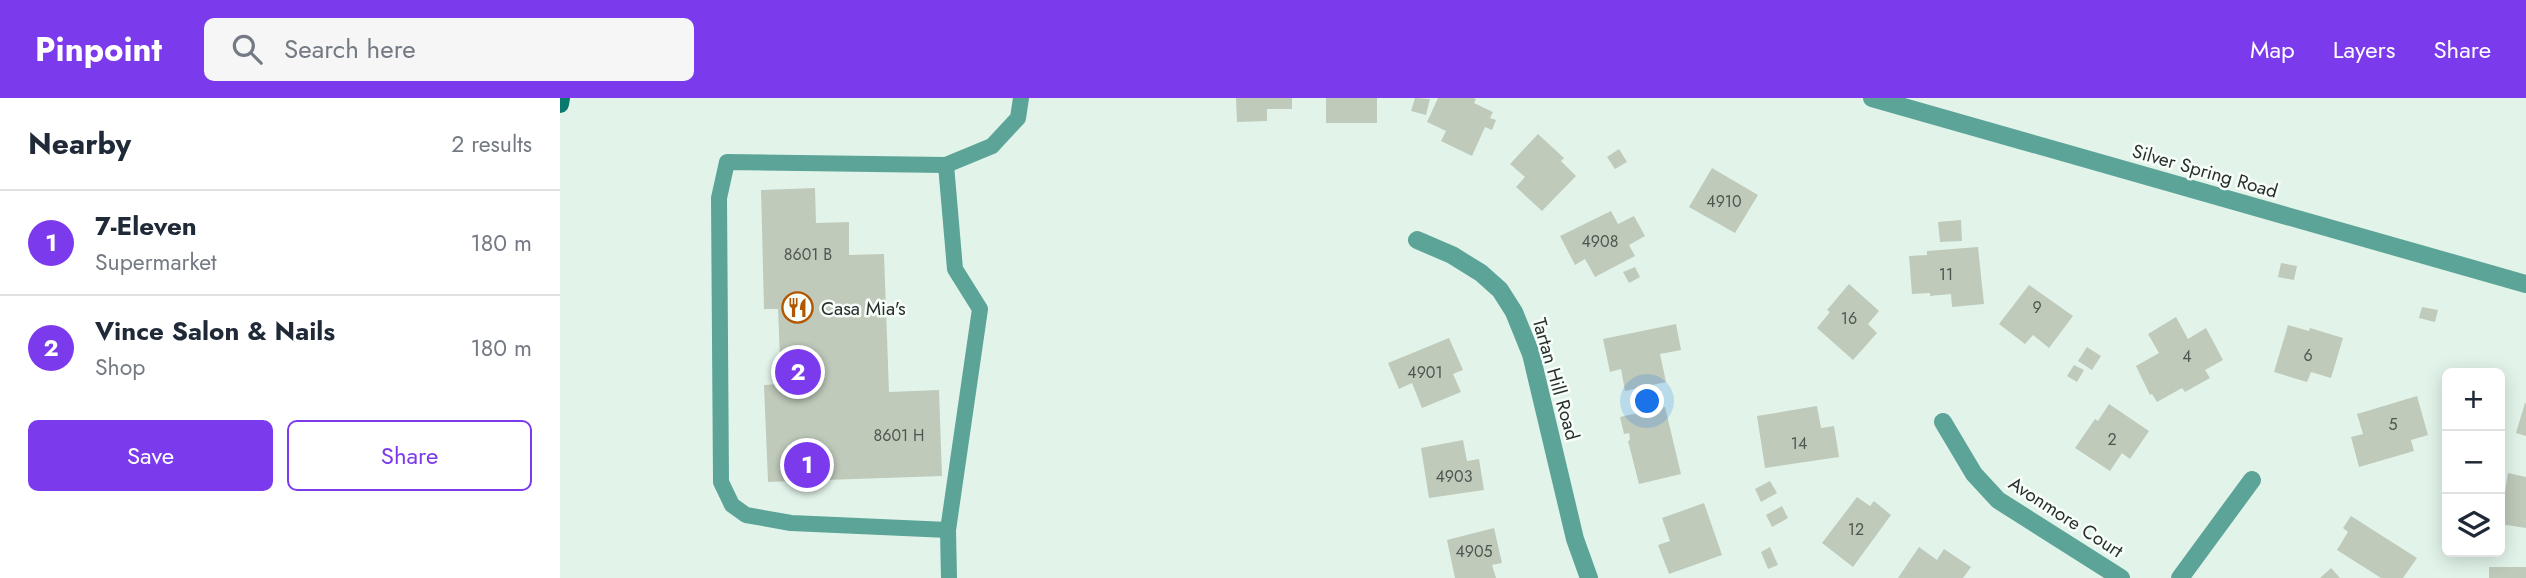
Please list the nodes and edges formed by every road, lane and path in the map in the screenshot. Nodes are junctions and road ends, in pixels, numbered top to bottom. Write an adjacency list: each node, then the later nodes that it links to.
1 (561, 98): 4 (main road)
2 (1021, 98): 5 (lane)
3 (1872, 98): 7 (street, Silver Spring Road)
4 (560, 104)
5 (946, 165): 10 (lane); 10 (lane)
6 (1417, 240): 12 (street, Tartan Hill Road)
7 (2526, 284)
8 (1943, 422): 13 (street, Avonmore Court)
9 (2252, 481): 14 (street)
10 (948, 530): 11 (lane)
11 (949, 578)
12 (1589, 578)
13 (2120, 578)
14 (2180, 578)

